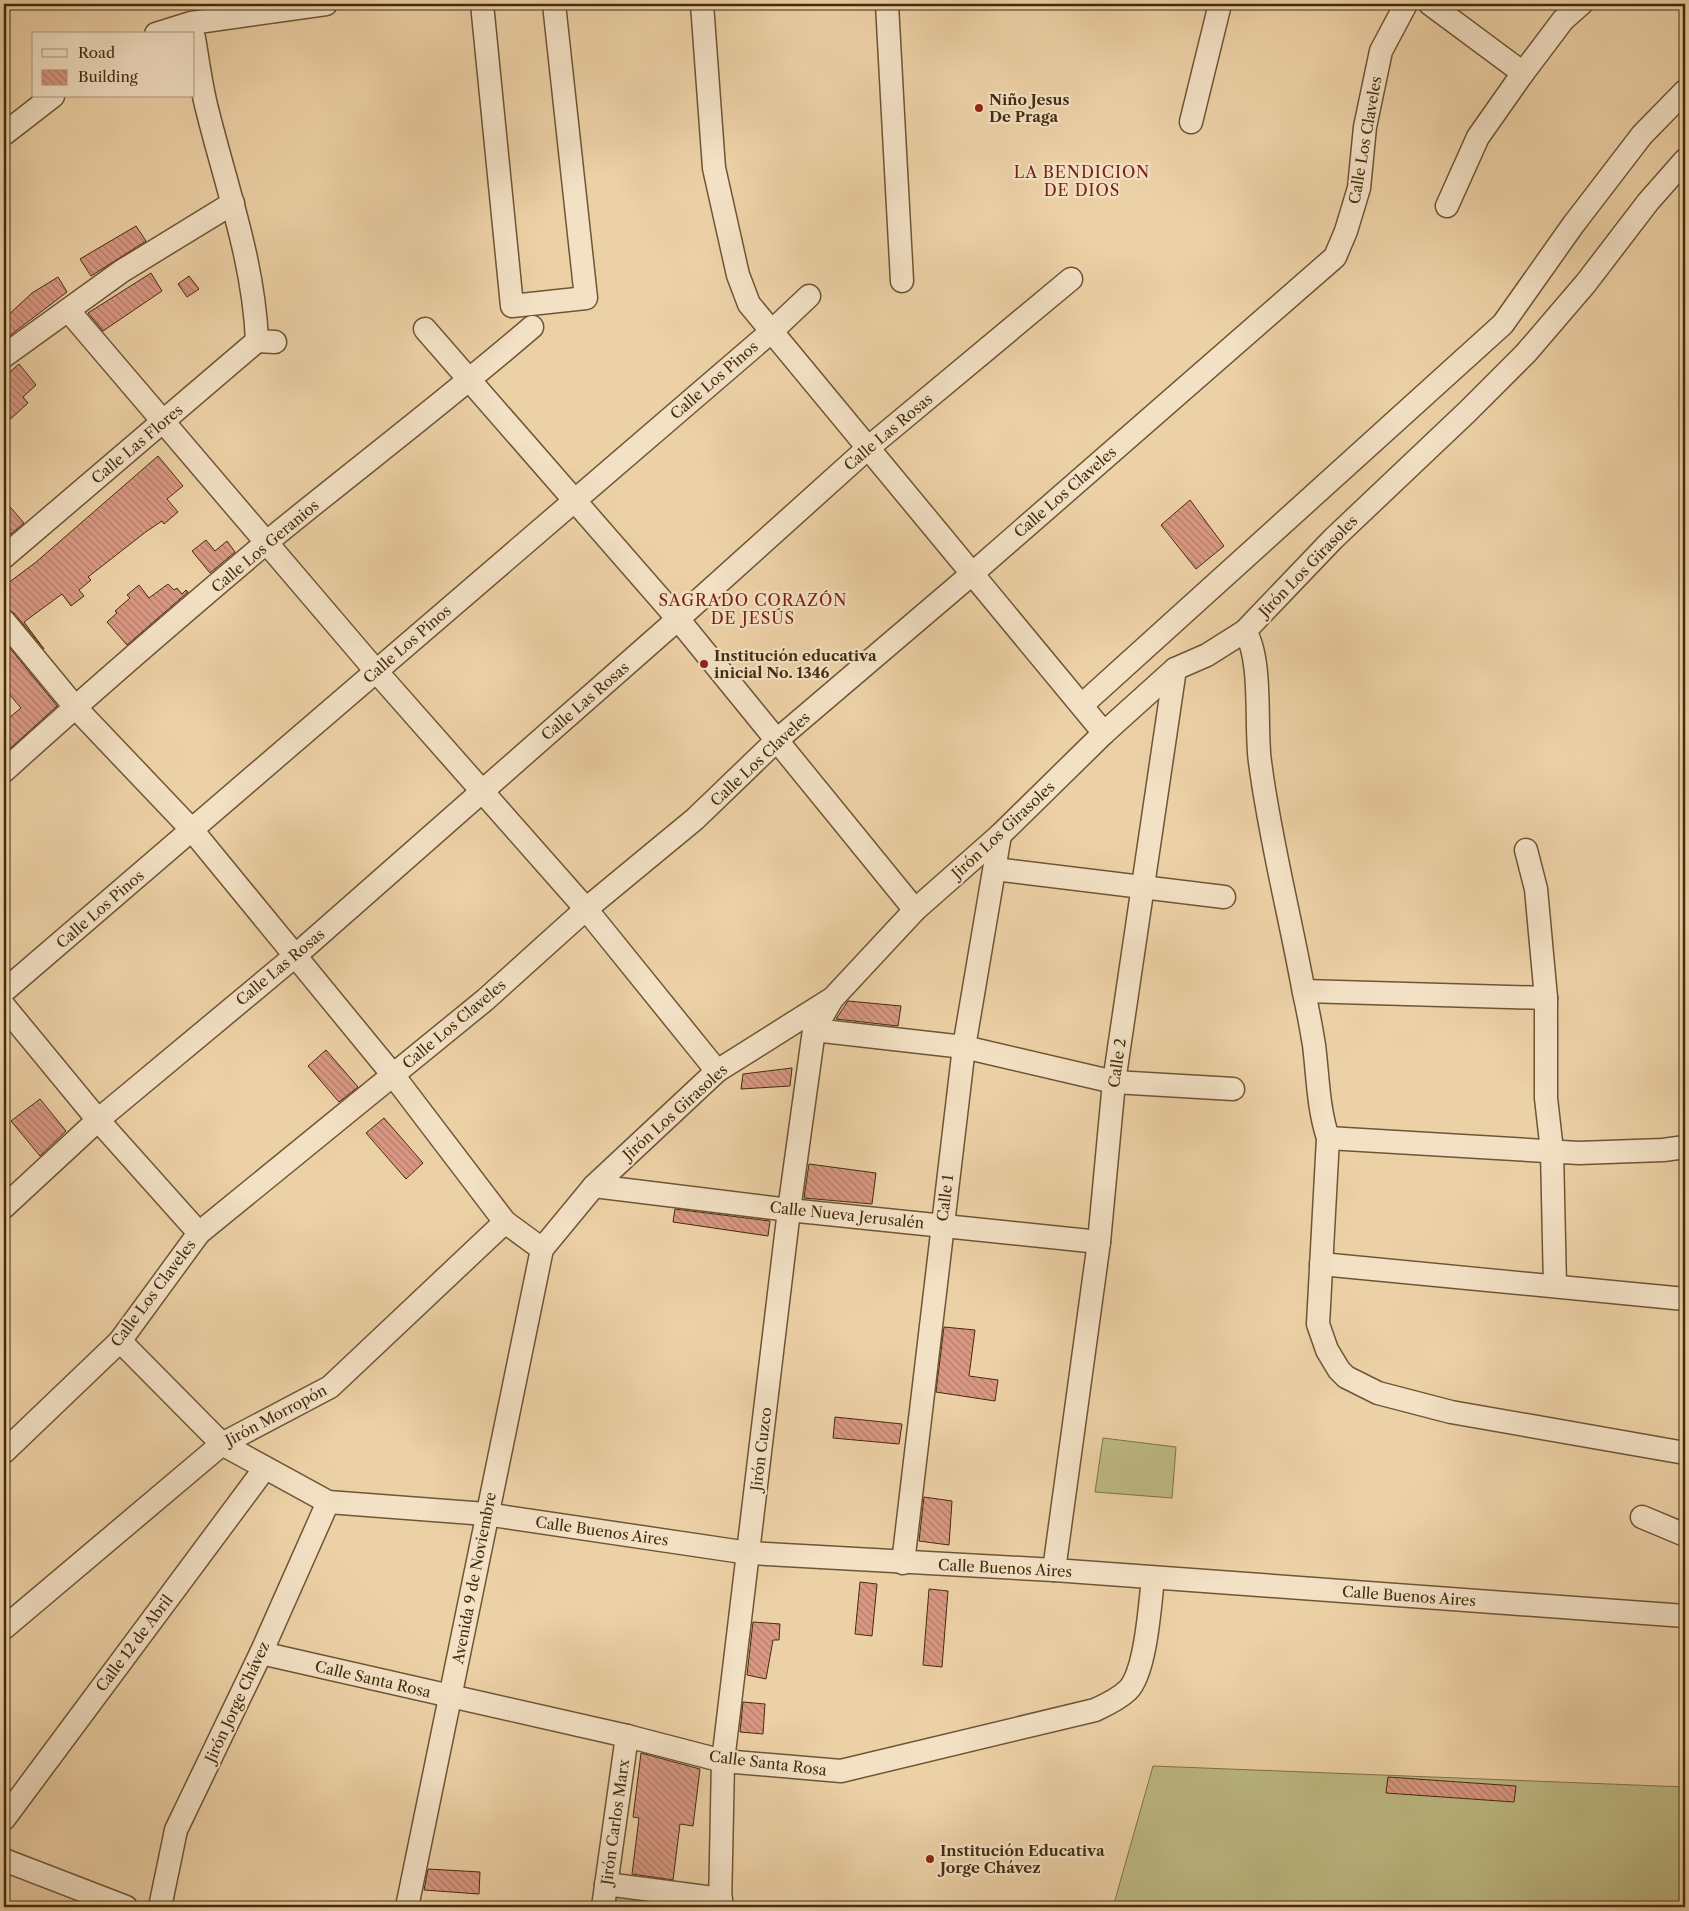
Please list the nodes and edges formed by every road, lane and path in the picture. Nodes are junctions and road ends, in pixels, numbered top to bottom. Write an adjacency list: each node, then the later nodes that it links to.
1 (326, 4): 10 (street)
2 (482, 4): 3 (street)
3 (554, 4)
4 (702, 4): 27 (street)
5 (887, 4): 22 (street)
6 (1220, 4): 16 (street)
7 (1406, 4): 35 (street, Calle Los Claveles)
8 (1430, 4): 13 (street)
9 (1581, 4): 13 (street)
10 (192, 25): 11 (street)
11 (164, 32)
12 (195, 43): 19 (street)
13 (1523, 73): 20 (street)
14 (1685, 90): 41 (street)
15 (50, 98): 17 (street)
16 (1191, 122)
17 (4, 134)
18 (1685, 160): 38 (street, Jirón Los Girasoles)
19 (233, 203): 24 (street); 30 (street, Calle Las Flores)
20 (1447, 206)
21 (1071, 279): 31 (street, Calle Las Rosas)
22 (902, 281)
23 (809, 296): 27 (street, Calle Los Pinos)
24 (68, 310): 28 (street); 30 (street)
25 (532, 327): 29 (street, Calle Los Geranios)
26 (425, 329): 29 (street)
27 (772, 331): 31 (street); 32 (street, Calle Los Pinos)
28 (4, 356)
29 (469, 382): 32 (street); 33 (street, Calle Los Geranios)
30 (163, 422): 33 (street); 34 (street, Calle Las Flores)
31 (868, 448): 35 (street); 36 (street, Calle Las Rosas)
32 (574, 500): 36 (street); 40 (street, Calle Los Pinos)
33 (268, 542): 40 (street); 42 (street, Calle Los Geranios)
34 (4, 557)
35 (973, 573): 41 (street); 44 (street, Calle Los Claveles)
36 (678, 619): 44 (street); 46 (street, Calle Las Rosas)
37 (4, 621): 42 (street)
38 (1244, 631): 39 (street, Jirón Los Girasoles); 57 (street)
39 (1175, 668): 43 (street, Jirón Los Girasoles); 51 (street, Calle 2)
40 (376, 671): 46 (street); 47 (street, Calle Los Pinos)
41 (1082, 705): 43 (street)
42 (75, 707): 45 (street, Calle Los Geranios); 47 (street)
43 (1104, 733): 48 (street, Jirón Los Girasoles)
44 (777, 740): 53 (street, Calle Los Claveles); 54 (street)
45 (4, 771)
46 (481, 792): 53 (street); 55 (street, Calle Las Rosas)
47 (192, 830): 55 (street); 56 (street, Calle Los Pinos)
48 (1000, 835): 50 (street, Calle 1); 54 (street, Jirón Los Girasoles)
49 (1526, 850): 59 (street)
50 (995, 869): 51 (street); 62 (street, Calle 1)
51 (1144, 886): 52 (street); 65 (street, Calle 2)
52 (1224, 897)
53 (586, 909): 63 (street); 64 (street, Calle Los Claveles)
54 (915, 910): 58 (street, Jirón Los Girasoles)
55 (295, 956): 64 (street); 67 (street, Calle Las Rosas)
56 (4, 991)
57 (1304, 991): 59 (street); 68 (street)
58 (833, 998): 61 (street, Jirón Cuzco); 63 (street, Jirón Los Girasoles)
59 (1546, 998): 70 (street)
60 (4, 1006): 67 (street)
61 (814, 1030): 62 (street); 73 (street, Jirón Cuzco)
62 (964, 1047): 65 (street); 75 (street, Calle 1)
63 (717, 1071): 71 (street, Jirón Los Girasoles)
64 (394, 1075): 74 (street); 76 (street, Calle Los Claveles)
65 (1114, 1082): 66 (street); 77 (street, Calle 2)
66 (1233, 1089)
67 (98, 1120): 72 (street); 76 (street)
68 (1328, 1138): 70 (street); 79 (street)
69 (1685, 1147): 70 (street)
70 (1552, 1151): 80 (street)
71 (594, 1186): 73 (street, Calle Nueva Jerusalén); 78 (street, Jirón Los Girasoles)
72 (4, 1207)
73 (789, 1210): 75 (street, Calle Nueva Jerusalén); 91 (street, Jirón Cuzco)
74 (505, 1222): 78 (street); 83 (street, Jirón Morropón)
75 (942, 1226): 77 (street, Calle Nueva Jerusalén); 92 (street, Calle 1)
76 (199, 1233): 82 (street, Calle Los Claveles)
77 (1099, 1242): 93 (street, Calle 2)
78 (542, 1249): 88 (street, Avenida 9 de Noviembre)
79 (1321, 1264): 80 (street); 85 (street)
80 (1555, 1286): 81 (street)
81 (1685, 1300)
82 (120, 1341): 83 (street); 84 (street, Calle Los Claveles)
83 (222, 1444): 86 (street); 96 (street, Jirón Morropón)
84 (4, 1452)
85 (1685, 1453)
86 (265, 1468): 87 (street); 101 (street, Calle 12 de Abril)
87 (328, 1502): 88 (street, Calle Buenos Aires); 97 (street, Jirón Jorge Chávez)
88 (486, 1514): 91 (street, Calle Buenos Aires); 98 (street, Avenida 9 de Noviembre)
89 (1642, 1517): 90 (street)
90 (1685, 1535)
91 (749, 1553): 92 (street, Calle Buenos Aires); 100 (street, Jirón Cuzco)
92 (904, 1563): 93 (street, Calle Buenos Aires)
93 (1054, 1570): 94 (street, Calle Buenos Aires)
94 (1154, 1578): 95 (street, Calle Buenos Aires); 100 (street, Calle Santa Rosa)
95 (1685, 1616)
96 (4, 1628)
97 (261, 1653): 98 (street, Calle Santa Rosa); 106 (street, Jirón Jorge Chávez)
98 (450, 1698): 99 (street, Calle Santa Rosa); 107 (street, Avenida 9 de Noviembre)
99 (627, 1736): 100 (street, Calle Santa Rosa); 103 (street, Jirón Carlos Marx)
100 (723, 1761): 104 (street, Jirón Cuzco)
101 (4, 1819)
102 (4, 1860): 105 (street)
103 (606, 1884): 104 (street); 108 (street, Jirón Carlos Marx)
104 (721, 1903)
105 (126, 1907)
106 (160, 1907)
107 (407, 1907)
108 (603, 1907)

